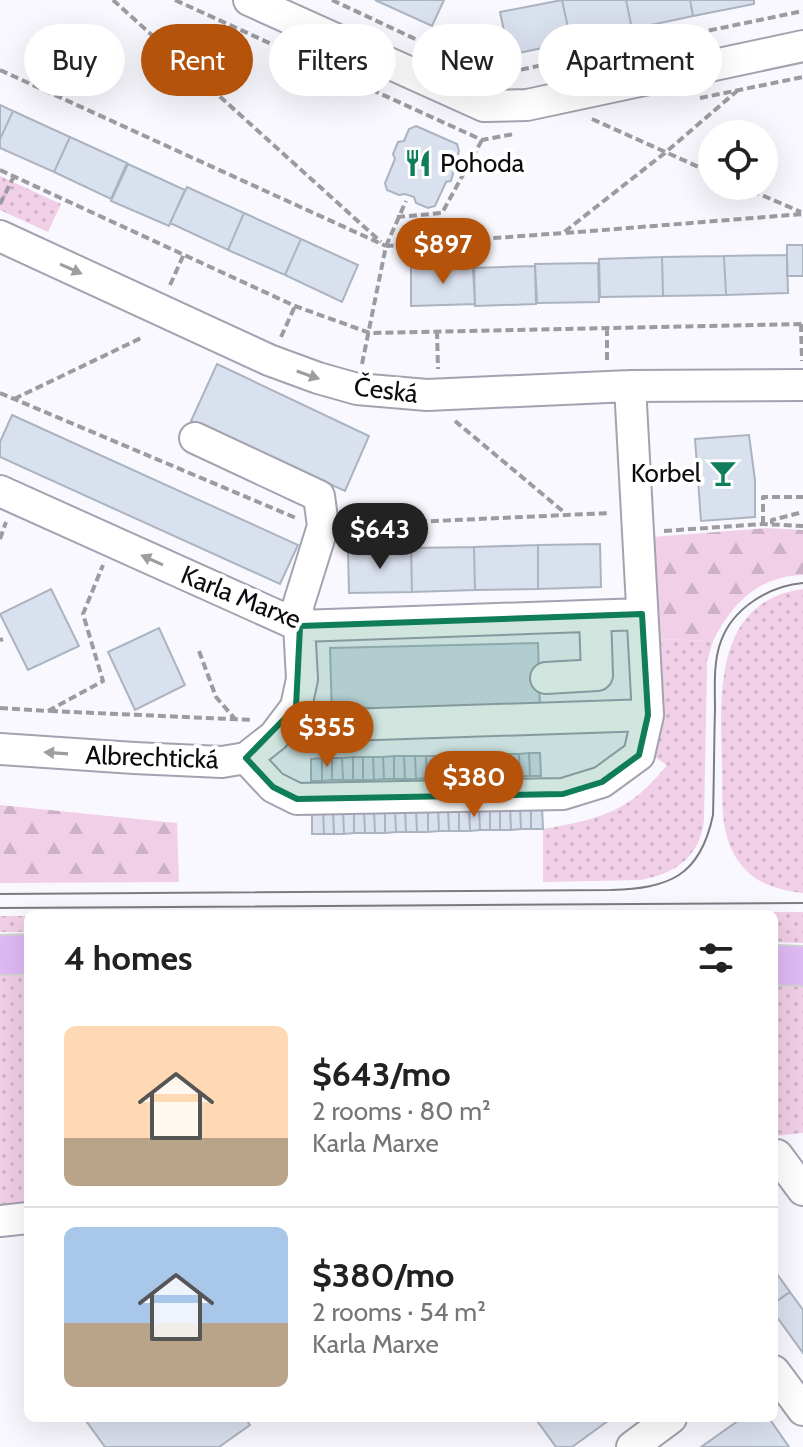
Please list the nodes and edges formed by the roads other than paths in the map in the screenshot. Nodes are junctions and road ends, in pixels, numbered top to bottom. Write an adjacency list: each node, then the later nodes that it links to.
1 (249, 0): 2 (street)
2 (803, 46)
3 (0, 236): 5 (street, Česká, one-way to 5)
4 (803, 385): 5 (street, Česká)
5 (630, 386): 8 (street)
6 (195, 438): 10 (street, Albrechtická)
7 (5, 502): 10 (street, Karla Marxe, one-way to 7)
8 (642, 614): 9 (street, Karla Marxe); 12 (street)
9 (595, 616): 10 (street, Karla Marxe); 11 (street)
10 (300, 626): 15 (street, Albrechtická)
11 (546, 678)
12 (648, 715): 13 (street); 15 (street)
13 (346, 725)
14 (0, 749): 15 (street, Albrechtická, one-way to 14)
15 (246, 758)
16 (24, 954): 17 (main road)
17 (0, 955)
18 (778, 965): 19 (main road)
19 (803, 966)
20 (785, 1154): 21 (street)
21 (803, 1190)
22 (24, 1218): 23 (street)
23 (0, 1221)
24 (778, 1376): 25 (street)
25 (803, 1410)
26 (666, 1422): 27 (street)
27 (632, 1447)

